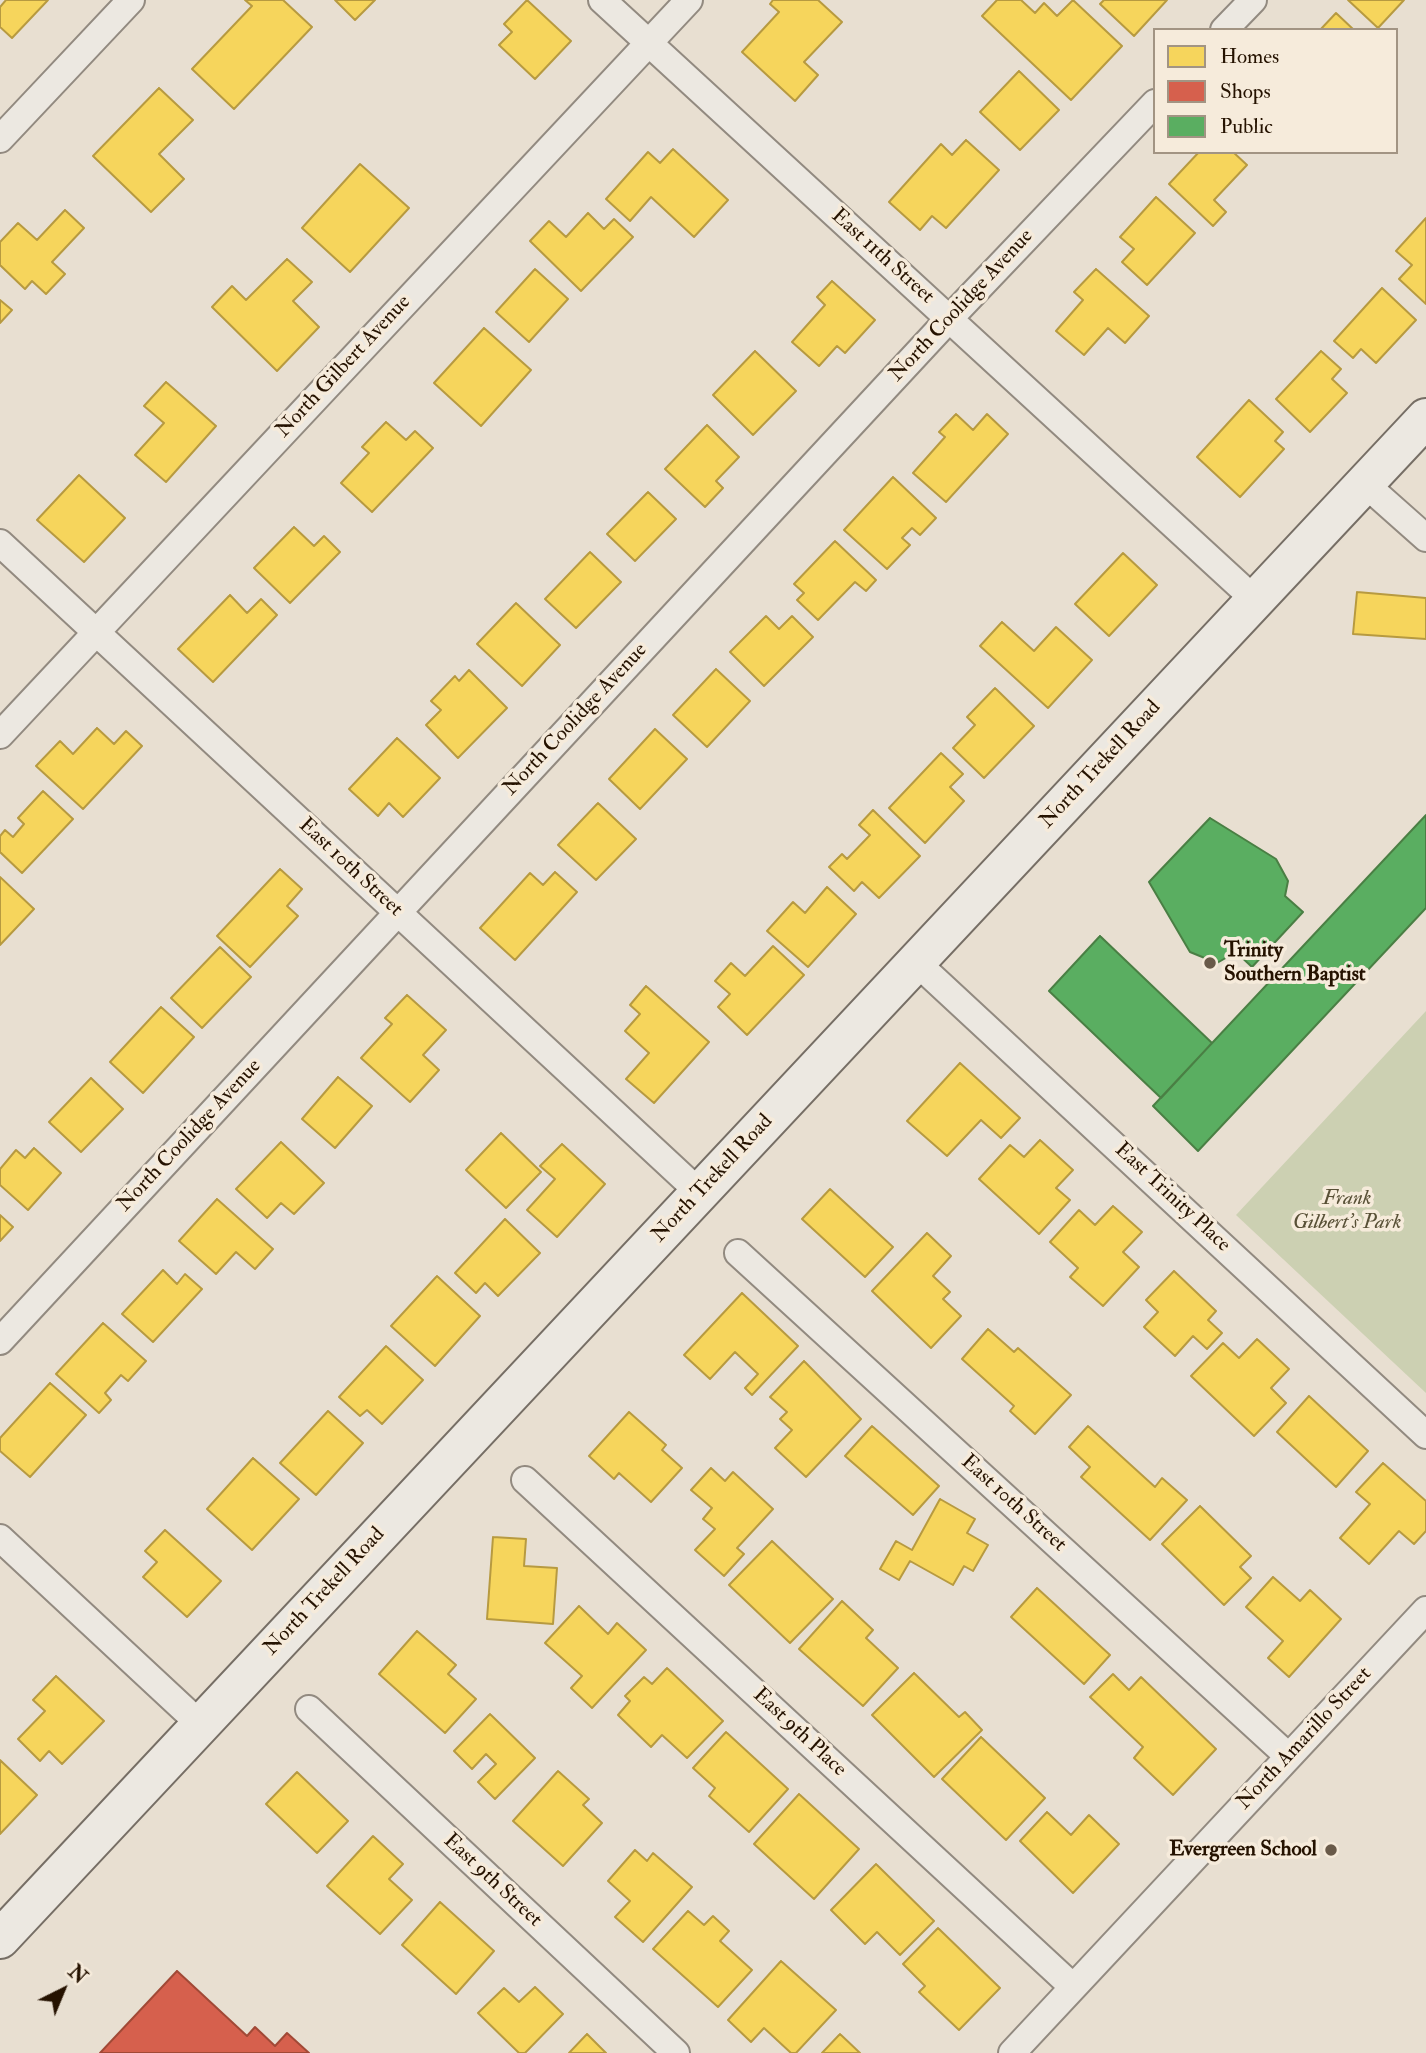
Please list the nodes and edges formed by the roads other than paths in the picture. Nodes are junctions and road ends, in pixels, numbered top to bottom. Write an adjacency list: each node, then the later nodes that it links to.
1 (131, 0): 8 (street)
2 (602, 0): 6 (street, East 11th Street)
3 (690, 0): 6 (street, North Gilbert Avenue)
4 (1253, 0): 5 (street)
5 (1226, 28)
6 (649, 44): 9 (street, East 11th Street); 15 (street, North Gilbert Avenue)
7 (1153, 105): 9 (street, North Coolidge Avenue)
8 (0, 139)
9 (950, 318): 14 (street, East 11th Street); 17 (street, North Coolidge Avenue)
10 (1426, 418): 11 (main road, North Trekell Road)
11 (1364, 484): 12 (street); 14 (main road, North Trekell Road)
12 (1426, 538)
13 (0, 543): 15 (street, East 10th Street)
14 (1255, 600): 18 (main road, North Trekell Road)
15 (96, 632): 16 (street, North Gilbert Avenue); 17 (street, East 10th Street)
16 (0, 735)
17 (397, 912): 19 (street, East 10th Street); 21 (street, North Coolidge Avenue)
18 (916, 962): 19 (main road, North Trekell Road); 22 (street, East Trinity Place)
19 (700, 1193): 27 (main road, North Trekell Road)
20 (738, 1253): 28 (street, East 10th Street)
21 (0, 1341)
22 (1426, 1435)
23 (525, 1480): 30 (street, East 9th Place)
24 (0, 1538): 27 (street)
25 (1426, 1610): 28 (street, North Amarillo Street)
26 (309, 1709): 31 (street, East 9th Street)
27 (201, 1725): 29 (main road, North Trekell Road)
28 (1288, 1756): 30 (street, North Amarillo Street)
29 (0, 1939)
30 (1073, 1987): 32 (street, North Amarillo Street)
31 (676, 2053)
32 (1012, 2053)

